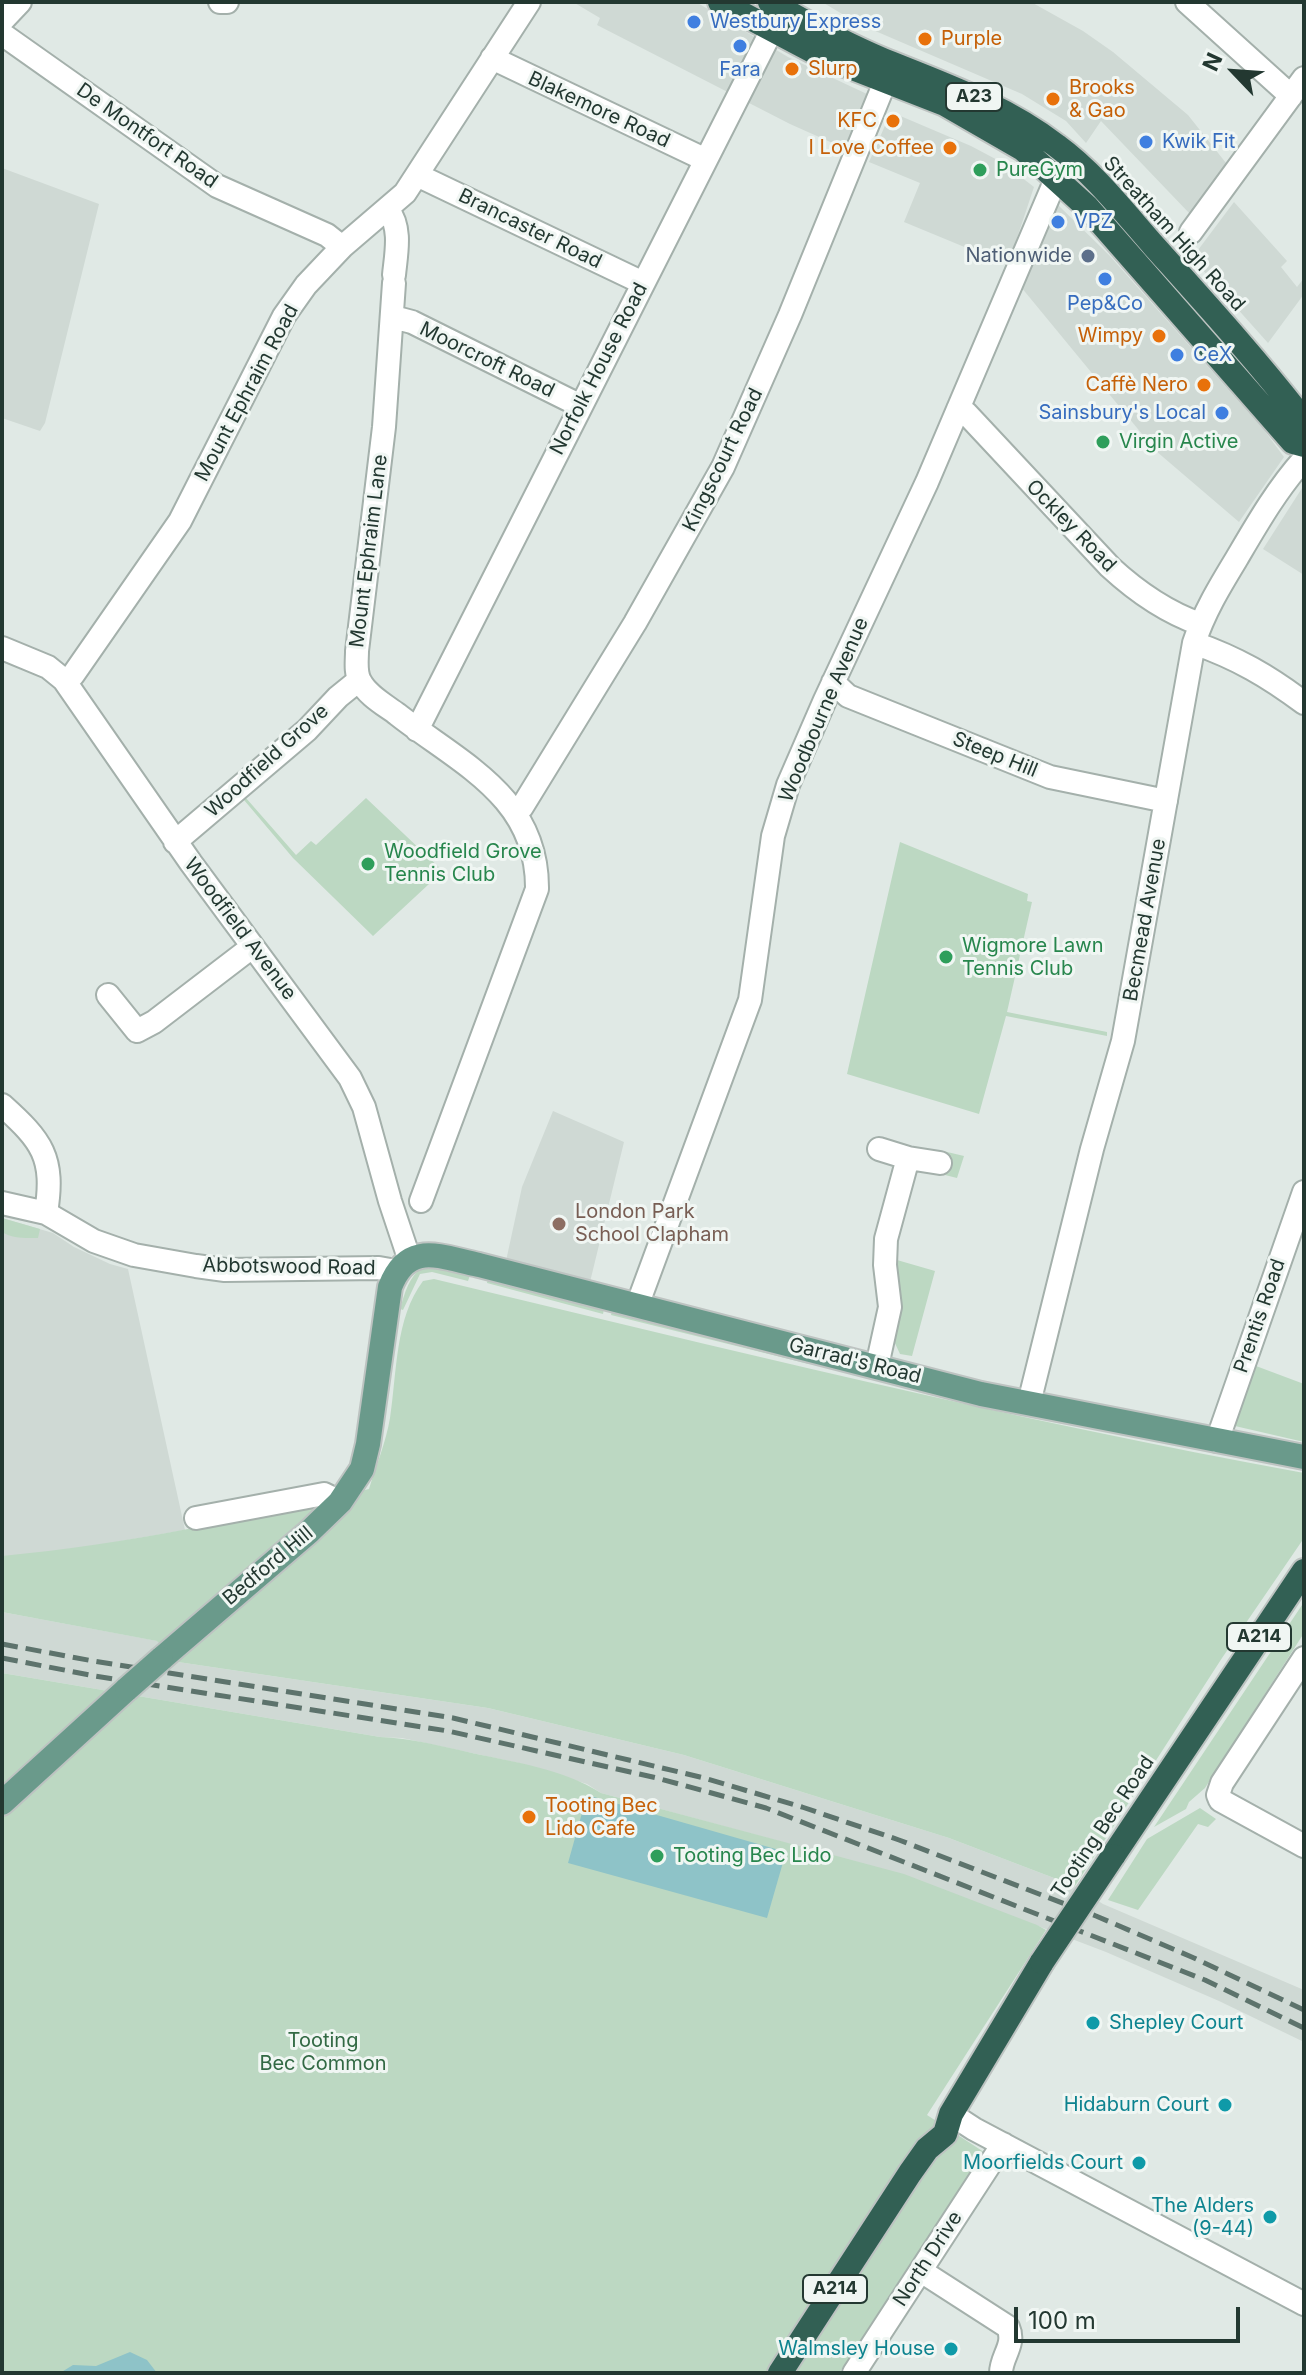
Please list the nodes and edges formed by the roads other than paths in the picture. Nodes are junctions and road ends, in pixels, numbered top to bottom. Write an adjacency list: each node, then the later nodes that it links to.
1 (20, 2): 8 (street)
2 (220, 2): 3 (street)
3 (227, 2)
4 (529, 2): 10 (street, Mount Ephraim Road)
5 (720, 2): 7 (highway, Streatham High Road / A23)
6 (1187, 2): 12 (street)
7 (774, 14): 11 (highway, Streatham High Road / A23); 13 (street, Norfolk House Road); 23 (highway, Streatham High Road / A23)
8 (2, 21)
9 (2, 34): 18 (street, De Montfort Road)
10 (492, 58): 13 (street, Blakemore Road); 14 (street, Mount Ephraim Road)
11 (885, 82): 15 (highway, Streatham High Road / A23); 34 (street, Kingscourt Road)
12 (1298, 87): 17 (street)
13 (706, 160): 19 (street, Norfolk House Road)
14 (417, 175): 16 (street, Mount Ephraim Road); 19 (street, Brancaster Road)
15 (1056, 179): 22 (street, Woodbourne Avenue); 24 (highway, Streatham High Road / A23)
16 (388, 210): 18 (street, Mount Ephraim Road); 20 (street, Mount Ephraim Lane)
17 (1191, 232)
18 (342, 247): 28 (street, Mount Ephraim Road)
19 (643, 283): 21 (street, Norfolk House Road)
20 (393, 317): 21 (street, Moorcroft Road); 29 (street, Mount Ephraim Lane)
21 (581, 406): 32 (street, Norfolk House Road)
22 (958, 409): 26 (street, Ockley Road); 30 (street, Woodbourne Avenue)
23 (1304, 421)
24 (1304, 445)
25 (1304, 459): 26 (street, Becmead Avenue)
26 (1197, 633): 31 (street, Ockley Road); 33 (street, Becmead Avenue)
27 (2, 648): 28 (street, Woodfield Avenue)
28 (64, 680): 35 (street, Woodfield Avenue)
29 (359, 680): 32 (street); 35 (street, Woodfield Grove)
30 (841, 689): 33 (street, Steep Hill); 47 (street, Woodbourne Avenue)
31 (1303, 702)
32 (417, 730): 34 (street)
33 (1166, 801): 49 (street, Becmead Avenue)
34 (515, 813): 43 (street)
35 (175, 842): 36 (street, Woodfield Avenue)
36 (252, 947): 37 (street); 46 (street, Woodfield Avenue)
37 (108, 995)
38 (2, 1105): 45 (street)
39 (879, 1149): 40 (street)
40 (908, 1158): 41 (street); 48 (street)
41 (940, 1163)
42 (1304, 1192): 50 (street, Prentis Road)
43 (421, 1201)
44 (2, 1203): 45 (street, Abbotswood Road)
45 (46, 1213): 46 (street, Abbotswood Road)
46 (403, 1265): 47 (main road, Garrad's Road); 52 (main road, Bedford Hill)
47 (637, 1306): 48 (main road, Garrad's Road)
48 (877, 1366): 49 (main road, Garrad's Road)
49 (1029, 1403): 50 (main road, Garrad's Road)
50 (1217, 1441): 51 (main road, Garrad's Road)
51 (1304, 1457)
52 (340, 1502): 53 (street); 56 (main road, Bedford Hill, bridge)
53 (196, 1518)
54 (1302, 1579): 58 (highway, Tooting Bec Road / A214, bridge)
55 (1304, 1658): 57 (street)
56 (2, 1803)
57 (1304, 1846)
58 (951, 2115): 59 (street); 62 (highway, Tooting Bec Road / A214)
59 (1003, 2144): 60 (street, North Drive); 61 (street)
60 (921, 2271): 63 (street, North Drive); 64 (street)
61 (1304, 2304)
62 (780, 2373)
63 (854, 2373)
64 (1001, 2373)

